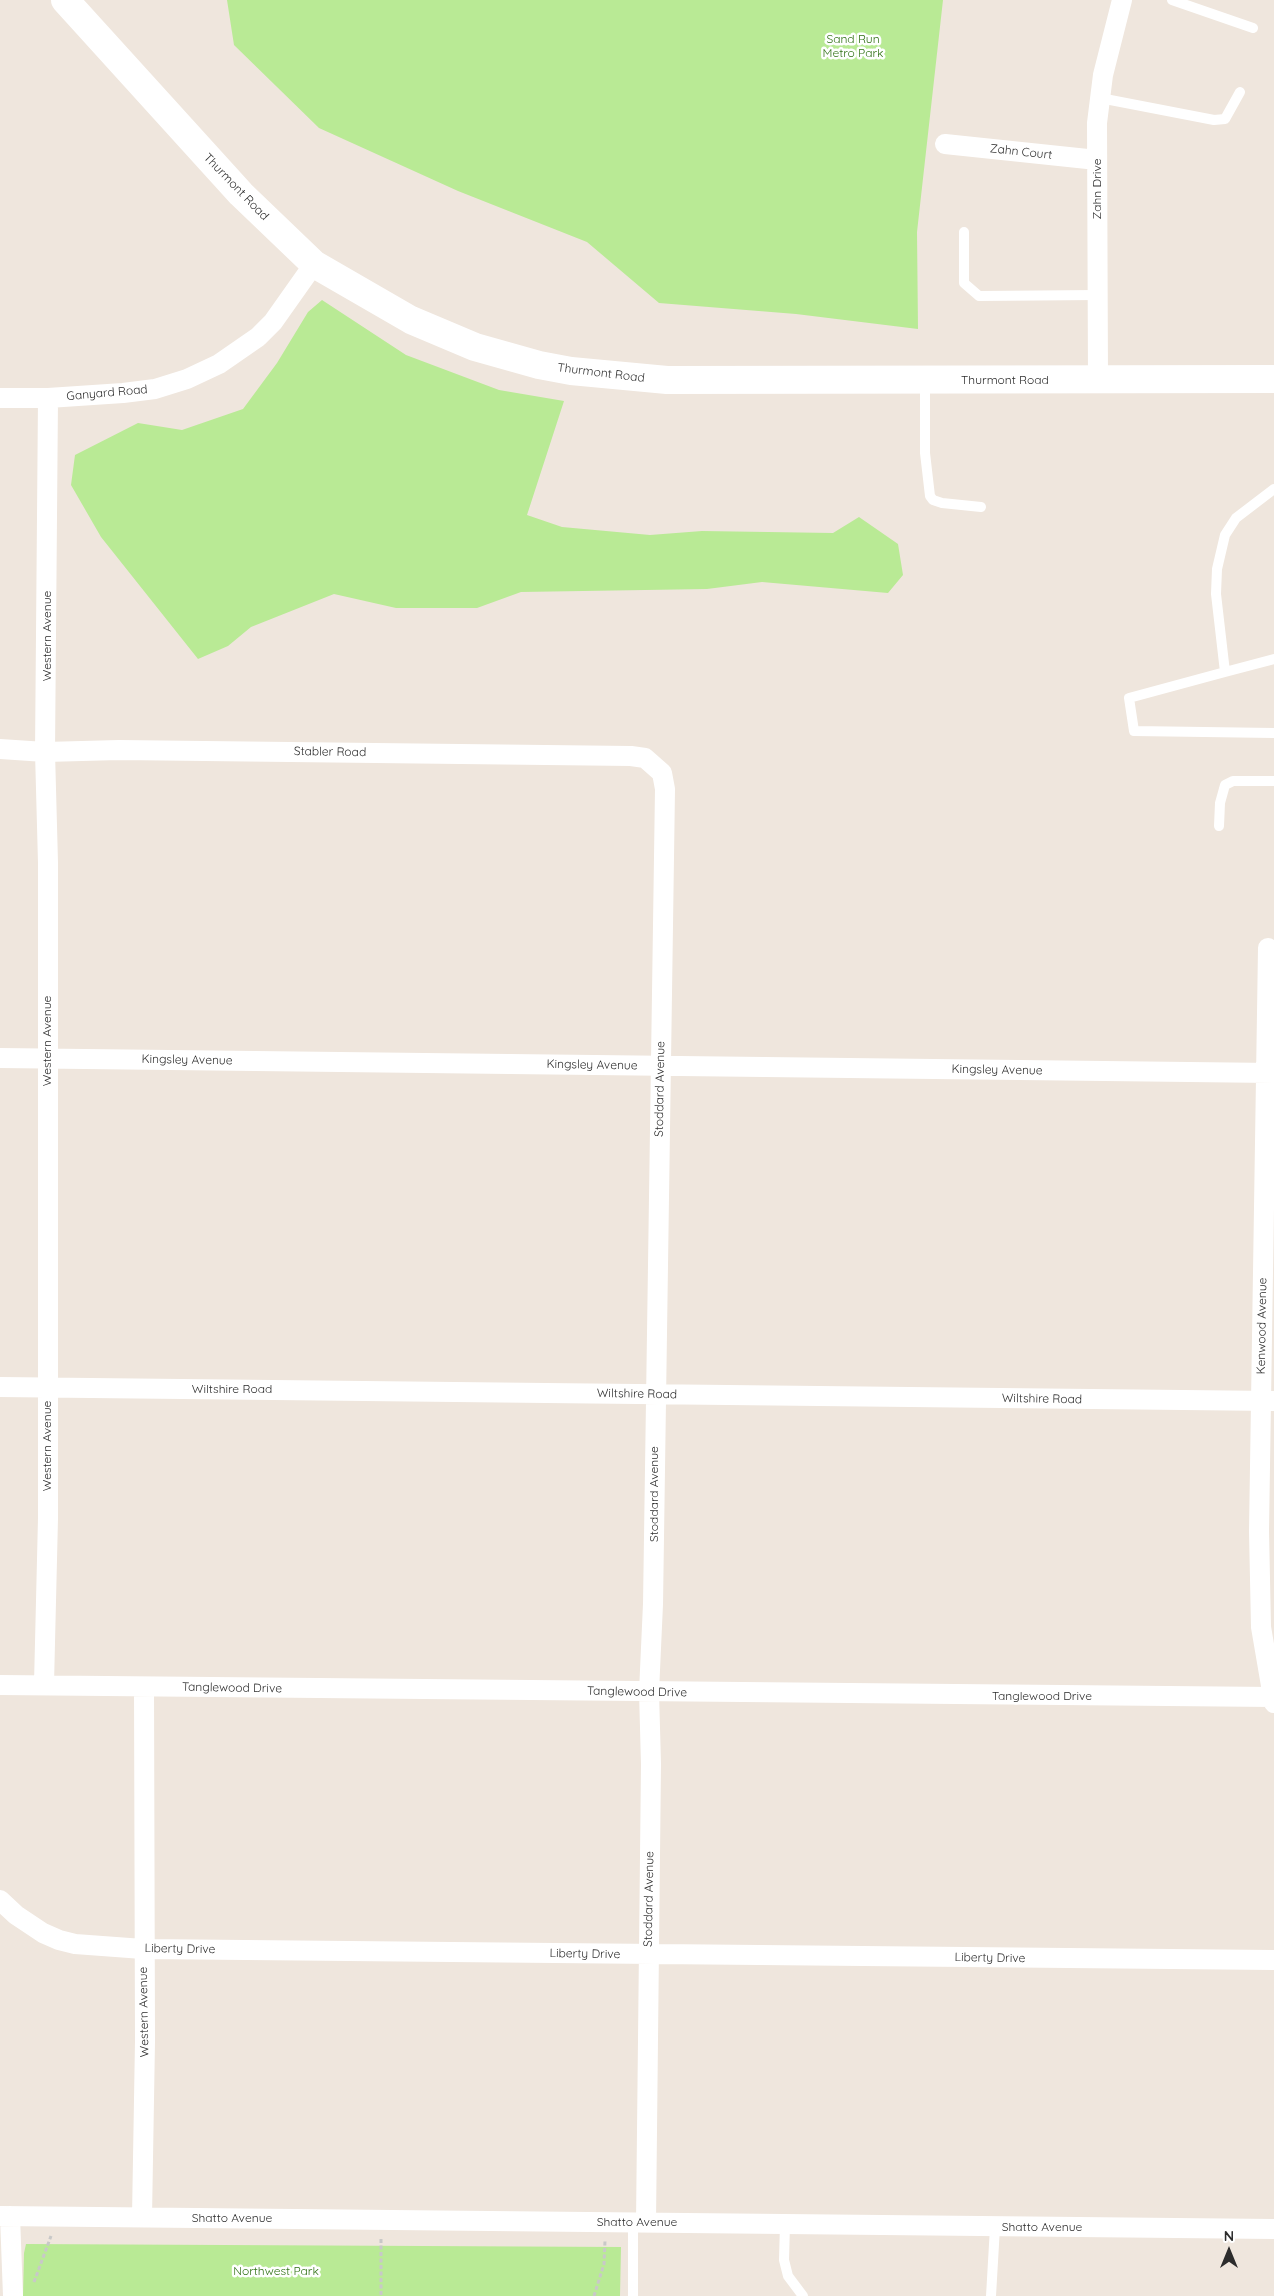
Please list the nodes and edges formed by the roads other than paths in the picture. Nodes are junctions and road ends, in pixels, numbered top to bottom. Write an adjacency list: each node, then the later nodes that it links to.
1 (65, 0): 10 (street, Thurmont Road)
2 (1122, 0): 6 (street, Zahn Drive)
3 (1172, 0): 4 (lane)
4 (1253, 28)
5 (1240, 92): 6 (lane)
6 (1100, 98): 8 (street, Zahn Drive)
7 (945, 144): 8 (street, Zahn Court)
8 (1097, 160): 11 (street, Zahn Drive)
9 (964, 232): 11 (lane)
10 (314, 264): 12 (street, Thurmont Road); 16 (street, Ganyard Road)
11 (1098, 295): 13 (street, Zahn Drive)
12 (924, 380): 13 (street, Thurmont Road); 18 (lane)
13 (1098, 380): 14 (street, Thurmont Road)
14 (1274, 380)
15 (0, 398): 16 (street, Ganyard Road)
16 (48, 398): 23 (street, Western Avenue)
17 (1274, 489): 20 (lane)
18 (981, 507)
19 (1274, 659): 20 (lane)
20 (1226, 672): 21 (lane)
21 (1274, 733)
22 (0, 749): 23 (street, Stabler Road)
23 (45, 752): 24 (street, Stabler Road); 29 (street, Western Avenue)
24 (656, 768): 30 (street, Stoddard Avenue)
25 (1274, 781): 26 (lane)
26 (1219, 826)
27 (1268, 948): 31 (street, Kenwood Avenue)
28 (0, 1058): 29 (street, Kingsley Avenue)
29 (46, 1058): 30 (street, Kingsley Avenue); 33 (street, Western Avenue)
30 (661, 1066): 31 (street, Kingsley Avenue); 34 (street, Stoddard Avenue)
31 (1270, 1072): 35 (street, Kenwood Avenue)
32 (0, 1386): 33 (street, Wiltshire Road)
33 (47, 1388): 34 (street, Wiltshire Road); 36 (street, Western Avenue)
34 (655, 1394): 35 (street, Wiltshire Road); 39 (street, Stoddard Avenue)
35 (1268, 1401): 40 (street, Kenwood Avenue)
36 (44, 1684): 37 (street, Tanglewood Drive); 38 (street, Tanglewood Drive)
37 (0, 1685)
38 (144, 1688): 39 (street, Tanglewood Drive); 42 (street, Western Avenue)
39 (649, 1692): 40 (street, Tanglewood Drive); 43 (street, Stoddard Avenue)
40 (1273, 1699)
41 (0, 1900): 42 (street, Liberty Drive)
42 (143, 1948): 43 (street, Liberty Drive); 46 (street, Western Avenue)
43 (648, 1954): 44 (street, Liberty Drive); 47 (street, Stoddard Avenue)
44 (1274, 1960)
45 (5, 2216): 46 (street, Shatto Avenue); 51 (street)
46 (142, 2217): 47 (street, Shatto Avenue)
47 (640, 2222): 48 (street, Shatto Avenue); 52 (lane)
48 (786, 2224): 49 (street, Shatto Avenue); 53 (lane)
49 (995, 2227): 50 (street, Shatto Avenue); 54 (lane)
50 (1274, 2229)
51 (13, 2296)
52 (633, 2296)
53 (803, 2296)
54 (991, 2296)

